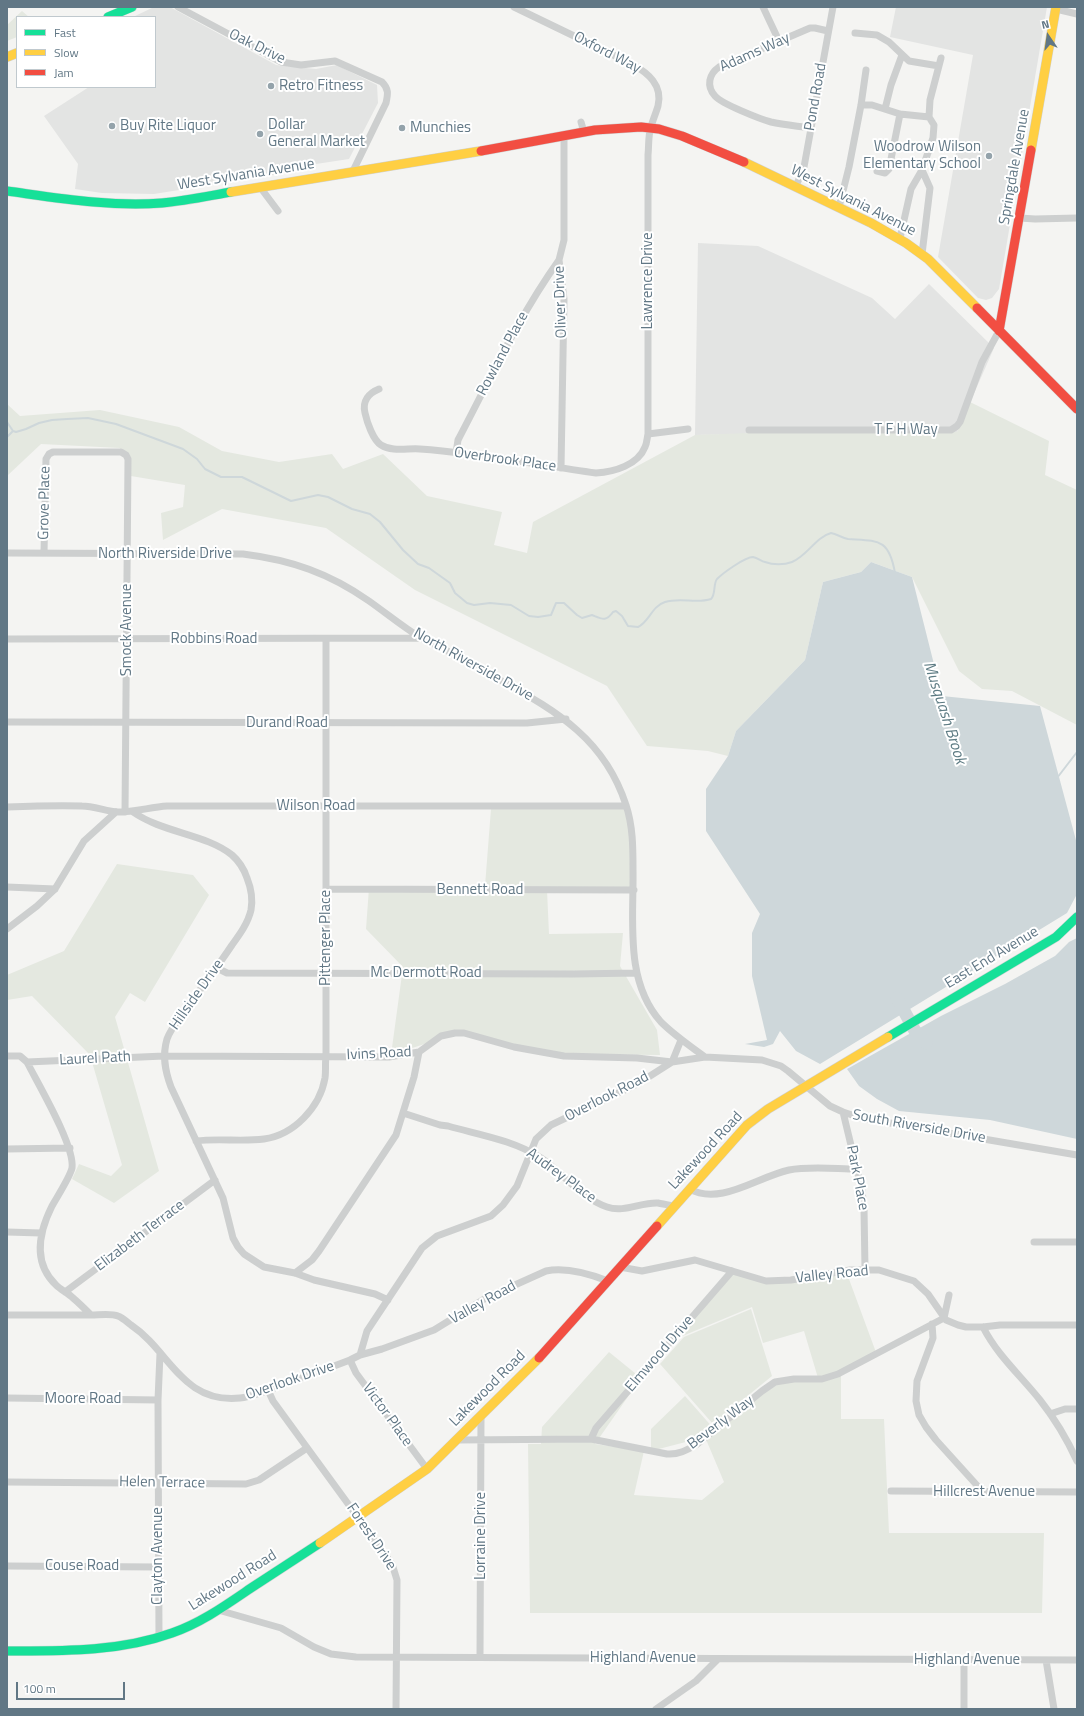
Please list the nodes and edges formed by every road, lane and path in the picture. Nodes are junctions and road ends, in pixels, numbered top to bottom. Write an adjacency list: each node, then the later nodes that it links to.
1 (132, 7): 8 (main road)
2 (178, 7): 26 (street, Oak Drive)
3 (514, 7): 21 (street, Oxford Way)
4 (763, 7): 11 (street)
5 (833, 7): 9 (street, Pond Road)
6 (1056, 8): 7 (street); 33 (main road, Springdale Avenue)
7 (1077, 14)
8 (110, 16)
9 (828, 31): 11 (street, Adams Way); 22 (street, Pond Road)
10 (855, 33): 12 (street)
11 (779, 41): 22 (street, Adams Way)
12 (902, 56): 14 (street); 17 (street)
13 (941, 58): 14 (street)
14 (939, 66): 19 (street)
15 (866, 70): 16 (street)
16 (861, 106): 17 (street); 31 (street)
17 (885, 109): 18 (street)
18 (900, 114): 19 (street); 27 (street)
19 (929, 117): 25 (street)
20 (581, 122): 23 (street)
21 (650, 128): 23 (main road, West Sylvania Avenue); 28 (main road, West Sylvania Avenue); 43 (street, Lawrence Drive)
22 (811, 128): 28 (street, Pond Road)
23 (584, 132): 24 (main road, West Sylvania Avenue)
24 (564, 137): 26 (main road, West Sylvania Avenue); 37 (street, Oliver Drive)
25 (922, 170): 35 (street); 36 (street)
26 (353, 171): 29 (main road, West Sylvania Avenue)
27 (877, 171)
28 (796, 186): 31 (main road, West Sylvania Avenue)
29 (260, 187): 30 (main road, West Sylvania Avenue); 32 (street)
30 (7, 191)
31 (839, 208): 35 (main road, West Sylvania Avenue)
32 (278, 211)
33 (1020, 218): 34 (street); 38 (main road, Springdale Avenue)
34 (1077, 218)
35 (900, 238): 36 (main road, West Sylvania Avenue)
36 (922, 254): 38 (main road, West Sylvania Avenue)
37 (559, 260): 45 (street, Rowland Place); 46 (street, Oliver Drive)
38 (999, 331): 40 (main road, West Sylvania Avenue); 42 (street, T F H Way)
39 (379, 389): 45 (street, Overbrook Place)
40 (1077, 409)
41 (688, 429): 43 (street)
42 (749, 430)
43 (648, 434): 46 (street, Overbrook Place)
44 (120, 452): 48 (street, Grove Place); 49 (street, Smock Avenue)
45 (456, 453): 46 (street, Overbrook Place)
46 (561, 468)
47 (7, 553): 48 (street, North Riverside Drive)
48 (44, 553): 49 (street, North Riverside Drive)
49 (128, 554): 50 (street, North Riverside Drive); 52 (street, Smock Avenue)
50 (421, 638): 53 (street, Robbins Road); 54 (street, North Riverside Drive)
51 (7, 639): 52 (street, Robbins Road)
52 (127, 639): 53 (street, Robbins Road); 56 (street, Smock Avenue)
53 (326, 639): 57 (street, Pittenger Place)
54 (566, 719): 57 (street, Durand Road); 59 (street, North Riverside Drive)
55 (7, 722): 56 (street, Durand Road)
56 (127, 722): 57 (street, Durand Road); 62 (street, Smock Avenue)
57 (327, 723): 58 (street, Pittenger Place)
58 (327, 806): 59 (street, Wilson Road); 63 (street, Wilson Road); 66 (street, Pittenger Place)
59 (626, 806): 67 (street, North Riverside Drive)
60 (7, 807): 61 (street, Wilson Road)
61 (116, 812): 62 (street, Wilson Road); 65 (street)
62 (125, 812): 63 (street, Wilson Road)
63 (133, 812): 70 (street, Hillside Drive)
64 (7, 887): 65 (street)
65 (55, 889): 69 (street)
66 (326, 889): 67 (street, Bennett Road); 71 (street, Pittenger Place)
67 (634, 890): 72 (street, North Riverside Drive)
68 (1077, 917): 73 (main road, East End Avenue)
69 (7, 929)
70 (217, 968): 71 (street, Mc Dermott Road); 77 (street, Hillside Drive)
71 (326, 973): 72 (street, Mc Dermott Road); 78 (street, Pittenger Place)
72 (637, 973): 74 (street, North Riverside Drive)
73 (917, 1019): 82 (main road, Lakewood Road)
74 (681, 1040): 79 (street, North Riverside Drive); 81 (street)
75 (419, 1052): 78 (street, Ivins Road); 81 (street, Ivins Road); 84 (street)
76 (7, 1056): 80 (street)
77 (164, 1056): 78 (street, Ivins Road); 80 (street, Laurel Path); 85 (street, Hillside Drive)
78 (326, 1056): 85 (street, Pittenger Place)
79 (705, 1057): 81 (street, Ivins Road); 82 (street, South Riverside Drive)
80 (26, 1062): 86 (street)
81 (672, 1062): 88 (street, Overlook Road)
82 (806, 1087): 83 (street, South Riverside Drive); 92 (main road, Lakewood Road)
83 (843, 1112): 89 (street, South Riverside Drive); 90 (street, Park Place)
84 (403, 1113): 88 (street, Audrey Place); 101 (street)
85 (196, 1141): 91 (street, Hillside Drive)
86 (70, 1148): 87 (street); 95 (street)
87 (7, 1149)
88 (530, 1152): 93 (street, Audrey Place); 105 (street)
89 (1077, 1156)
90 (857, 1169): 92 (street); 99 (street, Park Place)
91 (215, 1180): 101 (street, Hillside Drive); 103 (street, Elizabeth Terrace)
92 (689, 1189): 93 (main road, Lakewood Road)
93 (673, 1206): 98 (main road, Lakewood Road)
94 (7, 1232): 95 (street)
95 (41, 1233): 103 (street)
96 (1034, 1242): 97 (street)
97 (1077, 1242)
98 (620, 1267): 100 (street, Valley Road); 102 (main road, Lakewood Road)
99 (865, 1269): 100 (street, Valley Road); 108 (street, Valley Road)
100 (732, 1271): 121 (street, Elmwood Drive)
101 (296, 1274): 105 (street, Hillside Drive)
102 (608, 1281): 113 (street, Valley Road); 120 (main road, Lakewood Road)
103 (66, 1292): 107 (street)
104 (948, 1295): 108 (street)
105 (388, 1300): 113 (street)
106 (7, 1315): 107 (street, Overlook Drive)
107 (91, 1315): 112 (street, Overlook Drive)
108 (944, 1318): 109 (street, Beverly Way); 111 (street)
109 (932, 1324): 121 (street, Beverly Way); 130 (street)
110 (1077, 1325): 111 (street)
111 (983, 1327): 119 (street)
112 (160, 1354): 115 (street, Overlook Drive); 117 (street, Clayton Avenue)
113 (360, 1355): 114 (street, Overlook Drive)
114 (350, 1360): 115 (street, Overlook Drive); 126 (street, Victor Place)
115 (268, 1390): 124 (street, Forest Drive)
116 (7, 1398): 117 (street, Moore Road)
117 (158, 1400): 128 (street, Clayton Avenue)
118 (1077, 1408): 119 (street)
119 (1050, 1414): 125 (street)
120 (481, 1416): 122 (main road, Lakewood Road); 123 (street, Lorraine Drive)
121 (591, 1439): 123 (street, Beverly Way)
122 (457, 1440): 123 (street, Beverly Way); 126 (main road, Lakewood Road)
123 (481, 1440): 139 (street, Lorraine Drive)
124 (307, 1448): 128 (street, Helen Terrace); 132 (street, Forest Drive)
125 (1077, 1461)
126 (427, 1469): 132 (main road, Lakewood Road)
127 (7, 1482): 128 (street, Helen Terrace)
128 (158, 1483): 134 (street, Clayton Avenue)
129 (891, 1491): 130 (street, Hillcrest Avenue)
130 (983, 1492): 131 (street, Hillcrest Avenue)
131 (1077, 1492)
132 (358, 1517): 135 (main road, Lakewood Road); 138 (street, Forest Drive)
133 (7, 1566): 134 (street, Couse Road)
134 (158, 1566): 136 (street, Clayton Avenue)
135 (218, 1610): 136 (main road, Lakewood Road); 138 (street, Highland Avenue)
136 (159, 1638): 137 (main road, Lakewood Road)
137 (7, 1651)
138 (397, 1657): 139 (street, Highland Avenue); 144 (street, Forest Drive)
139 (480, 1657): 140 (street, Highland Avenue)
140 (718, 1658): 141 (street, Highland Avenue); 145 (street)
141 (964, 1660): 142 (street, Highland Avenue); 146 (street)
142 (1046, 1660): 143 (street, Highland Avenue); 147 (street)
143 (1077, 1660)
144 (396, 1709)
145 (656, 1709)
146 (964, 1709)
147 (1054, 1709)

